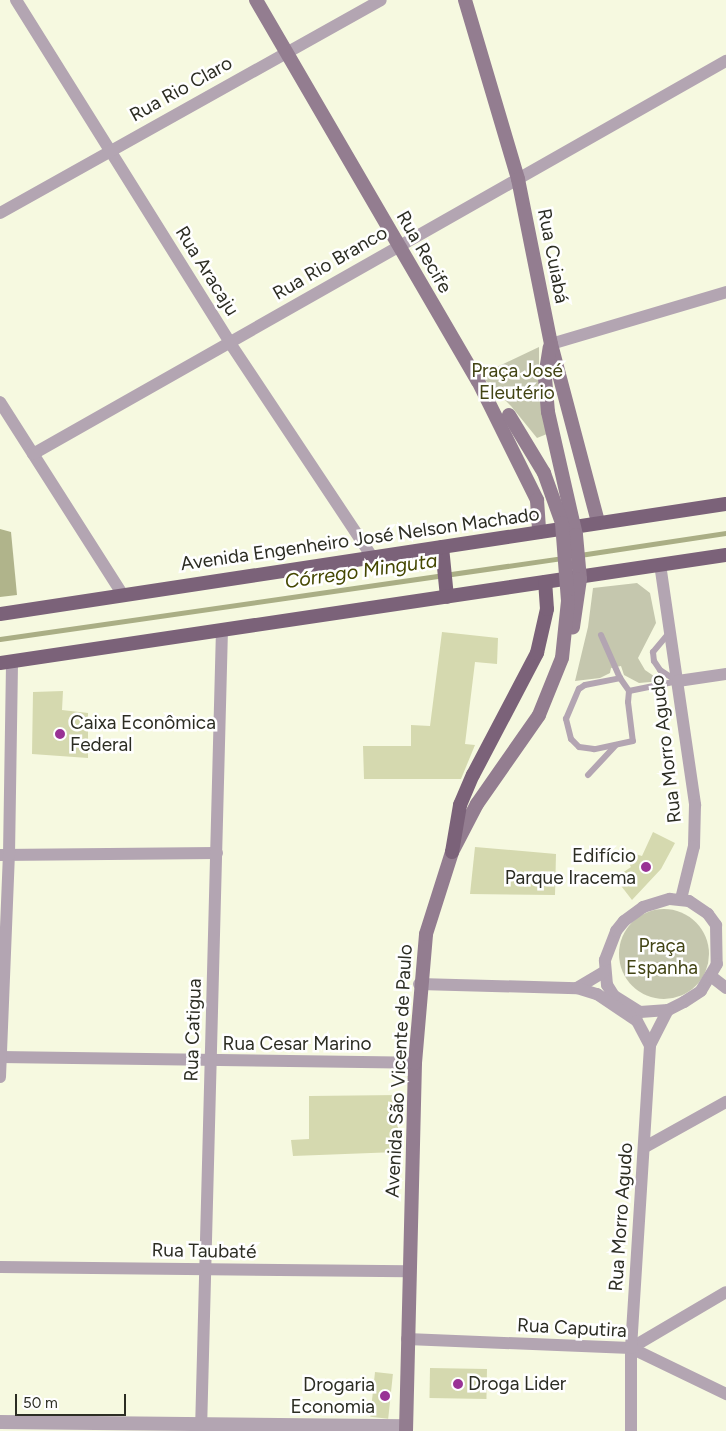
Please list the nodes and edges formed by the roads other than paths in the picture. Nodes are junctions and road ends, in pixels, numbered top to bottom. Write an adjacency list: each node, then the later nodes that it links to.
1 (16, 0): 7 (street, Rua Aracaju)
2 (256, 0): 5 (main road, Rua Recife)
3 (381, 0): 5 (street, Rua Rio Claro)
4 (465, 0): 8 (main road, Rua Cuiabá)
5 (286, 54): 7 (street, Rua Rio Claro); 10 (main road, Rua Recife)
6 (726, 61): 8 (street, Rua Rio Branco)
7 (108, 150): 9 (street, Rua Rio Claro); 12 (street, Rua Aracaju)
8 (518, 179): 10 (street, Rua Rio Branco); 13 (main road, Rua Cuiabá)
9 (0, 213)
10 (398, 245): 12 (street, Rua Rio Branco); 14 (main road, Rua Recife)
11 (726, 292): 13 (street)
12 (230, 343): 16 (street, Rua Rio Branco); 22 (street, Rua Aracaju)
13 (551, 344): 18 (main road, Rua Cuiabá); 31 (main road, Avenida São Vicente de Paulo, bridge)
14 (478, 381): 19 (main road, Rua Recife); 31 (main road, Avenida São Vicente de Paulo, bridge)
15 (0, 402): 16 (street)
16 (33, 454): 26 (street)
17 (726, 504): 18 (main road, Avenida Engenheiro José Nelson Machado)
18 (598, 522): 19 (main road, Avenida Engenheiro José Nelson Machado)
19 (539, 532): 20 (main road, Avenida Engenheiro José Nelson Machado)
20 (442, 547): 22 (main road, Avenida Engenheiro José Nelson Machado); 25 (main road)
21 (726, 555): 23 (main road)
22 (372, 558): 26 (main road, Avenida Engenheiro José Nelson Machado)
23 (660, 564): 24 (main road); 29 (street, Rua Morro Agudo)
24 (545, 582): 25 (main road); 39 (main road)
25 (446, 590): 28 (main road)
26 (122, 594): 27 (main road, Avenida Engenheiro José Nelson Machado)
27 (0, 614)
28 (222, 630): 32 (main road); 40 (street, Rua Catigua)
29 (670, 632): 35 (street, Rua Morro Agudo); 35 (lane)
30 (601, 635): 34 (lane)
31 (562, 658): 39 (main road, Avenida São Vicente de Paulo)
32 (6, 662): 41 (street)
33 (726, 674): 35 (street)
34 (620, 678): 36 (lane); 37 (lane)
35 (678, 681): 36 (lane); 42 (street, Rua Morro Agudo)
36 (630, 692): 37 (lane)
37 (616, 745): 38 (lane)
38 (588, 775)
39 (452, 852): 46 (main road, Avenida São Vicente de Paulo)
40 (217, 853): 41 (street); 52 (street, Rua Catigua)
41 (5, 855): 51 (street)
42 (681, 899): 43 (street); 44 (street)
43 (721, 922): 45 (street)
44 (604, 972): 47 (street); 49 (street)
45 (712, 978): 48 (street); 49 (street)
46 (419, 984): 47 (street); 53 (main road, Avenida São Vicente de Paulo)
47 (577, 988): 50 (street)
48 (726, 988)
49 (668, 1010): 50 (street, Rua Morro Agudo)
50 (650, 1045): 56 (street, Rua Morro Agudo)
51 (0, 1057): 52 (street, Rua Cesar Marino); 54 (street)
52 (212, 1062): 53 (street, Rua Cesar Marino); 58 (street, Rua Catigua)
53 (415, 1063): 59 (main road, Avenida São Vicente de Paulo)
54 (0, 1077)
55 (726, 1102): 56 (street)
56 (644, 1147): 62 (street, Rua Morro Agudo)
57 (0, 1267): 58 (street, Rua Taubaté)
58 (204, 1270): 59 (street, Rua Taubaté); 65 (street, Rua Catigua)
59 (407, 1271): 61 (main road, Avenida São Vicente de Paulo)
60 (726, 1292): 62 (street)
61 (407, 1339): 62 (street, Rua Caputira); 66 (main road, Avenida São Vicente de Paulo)
62 (631, 1348): 63 (street, Rua Caputira); 67 (street, Rua Morro Agudo)
63 (726, 1394)
64 (0, 1422): 65 (street)
65 (201, 1427): 66 (street)
66 (406, 1428)
67 (631, 1431)

